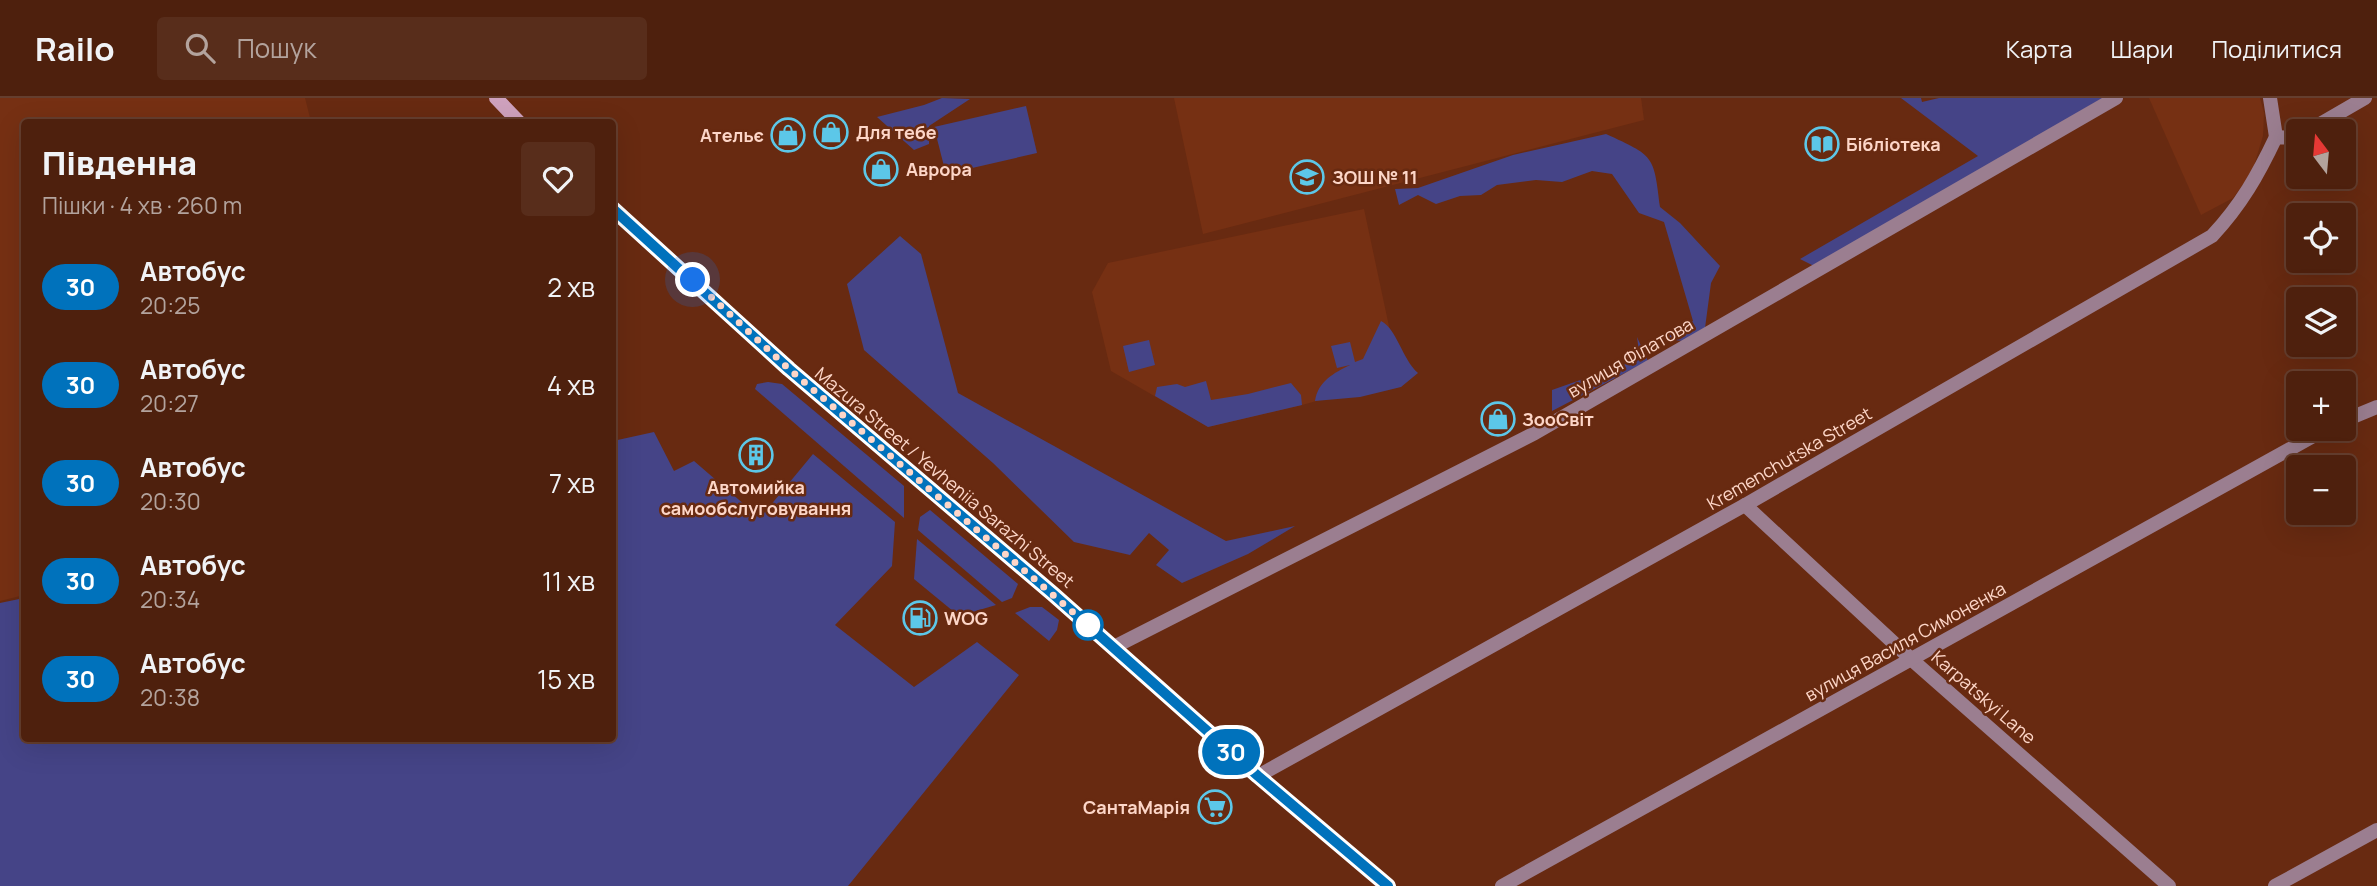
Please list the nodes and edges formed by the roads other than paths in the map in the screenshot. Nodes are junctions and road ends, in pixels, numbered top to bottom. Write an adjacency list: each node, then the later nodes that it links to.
1 (496, 98): 5 (main road)
2 (2116, 98): 14 (street, вулиця Філатова)
3 (2270, 98): 7 (street)
4 (2365, 98): 6 (street)
5 (516, 119)
6 (2329, 119)
7 (2276, 137): 8 (street); 13 (street, Kremenchutska Street)
8 (2286, 138)
9 (616, 212): 14 (main road, Mazura Street / Yevheniia Sarazhi Street)
10 (2377, 407): 11 (street)
11 (2356, 416)
12 (2304, 441): 15 (street, вулиця Василя Симоненка)
13 (1745, 505): 15 (street, Karpatskyi Lane); 16 (street, Kremenchutska Street)
14 (1114, 647): 16 (main road, Mazura Street / Yevheniia Sarazhi Street)
15 (1911, 659): 19 (street, вулиця Василя Симоненка); 20 (street, Karpatskyi Lane)
16 (1258, 776): 18 (main road, Mazura Street / Yevheniia Sarazhi Street)
17 (2377, 830): 21 (street)
18 (1388, 886)
19 (1502, 886)
20 (2169, 886)
21 (2275, 886)

